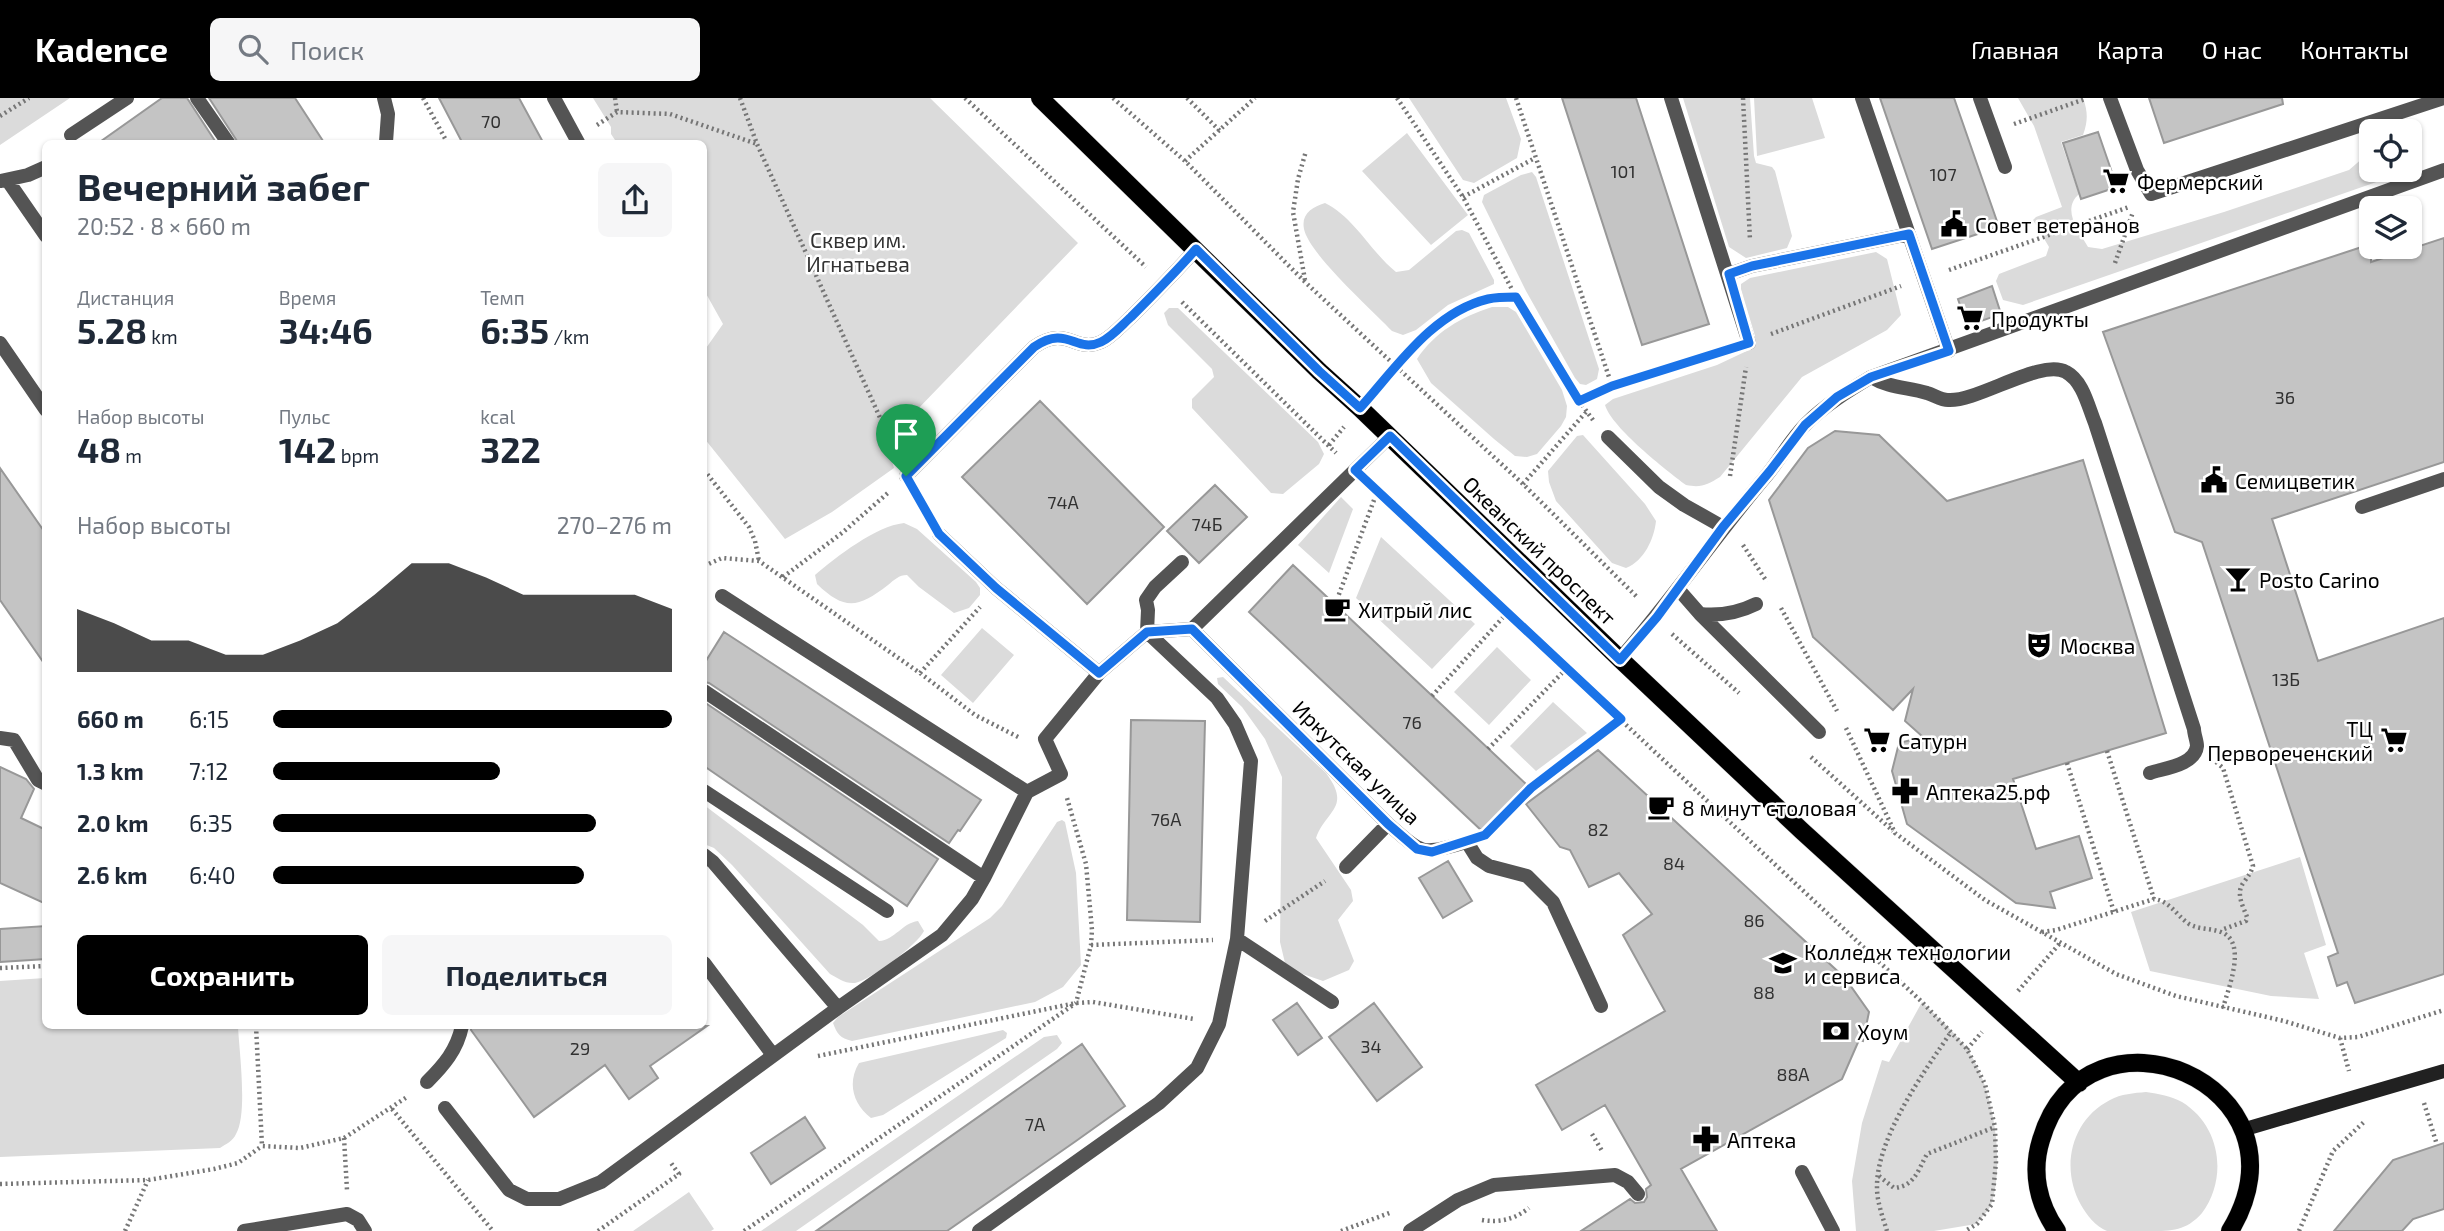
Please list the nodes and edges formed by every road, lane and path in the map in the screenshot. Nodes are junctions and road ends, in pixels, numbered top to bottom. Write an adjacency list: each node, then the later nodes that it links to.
1 (29, 98): 23 (path)
2 (127, 98): 26 (street)
3 (197, 98): 27 (street)
4 (384, 98): 28 (street)
5 (423, 98): 29 (path)
6 (554, 98): 30 (street)
7 (615, 98): 31 (path)
8 (740, 98): 31 (path)
9 (965, 98): 48 (path)
10 (1040, 98): 43 (main road, Океанский проспект)
11 (1113, 98): 34 (path)
12 (1187, 98): 24 (path)
13 (1255, 98): 24 (path)
14 (1396, 98): 39 (path)
15 (1516, 98): 33 (path)
16 (1671, 98): 45 (street)
17 (1743, 98): 44 (path)
18 (1862, 98): 41 (street)
19 (1980, 98): 25 (street)
20 (2089, 98): 25 (path)
21 (2109, 98): 22 (street)
22 (2444, 98)
23 (0, 116)
24 (1220, 131): 34 (path)
25 (1992, 132): 35 (street)
26 (71, 135)
27 (226, 140)
28 (386, 140)
29 (446, 140)
30 (577, 140)
31 (757, 144): 66 (path)
32 (1306, 151): 47 (path)
33 (1535, 158): 39 (path); 56 (path)
34 (1185, 161): 47 (path)
35 (2005, 167)
36 (42, 168): 38 (street)
37 (2444, 170): 53 (street)
38 (4, 181): 40 (street)
39 (1463, 197): 49 (path)
40 (42, 231)
41 (1909, 234): 44 (street); 46 (street)
42 (2120, 247): 46 (path)
43 (1196, 249): 48 (street); 59 (main road, Океанский проспект)
44 (1752, 266): 45 (street)
45 (1729, 274): 52 (street)
46 (1924, 278): 50 (path); 53 (street)
47 (1306, 282): 54 (path)
48 (1164, 284): 63 (path); 66 (street)
49 (1516, 297): 54 (path); 57 (path)
50 (1799, 323)
51 (0, 343): 58 (street)
52 (1749, 343): 56 (path); 68 (path)
53 (1949, 351): 55 (street)
54 (1397, 366): 59 (path); 69 (path)
55 (1871, 377): 72 (street); 107 (street)
56 (1612, 386): 57 (path)
57 (1579, 401): 60 (path)
58 (42, 404)
59 (1360, 408): 61 (main road, Океанский проспект); 63 (path)
60 (1586, 412): 62 (path); 69 (path)
61 (1390, 436): 64 (street); 91 (main road, Океанский проспект)
62 (1608, 437): 72 (street)
63 (1328, 445): 64 (path)
64 (1355, 470): 70 (path); 89 (street)
65 (707, 474): 75 (path)
66 (906, 476): 78 (path)
67 (2444, 479): 71 (street)
68 (1730, 481)
69 (1523, 484): 87 (path)
70 (1377, 492): 84 (path); 85 (path)
71 (2362, 507)
72 (1723, 527): 80 (street)
73 (939, 534): 94 (street)
74 (1748, 550): 79 (path)
75 (759, 561): 77 (path); 78 (path)
76 (1182, 562): 90 (street)
77 (707, 565)
78 (783, 577): 93 (path)
79 (1771, 589)
80 (1679, 590): 86 (street); 87 (street)
81 (722, 596): 110 (street)
82 (1777, 600): 97 (path)
83 (1756, 604): 86 (street)
84 (1335, 605)
85 (1506, 614): 92 (path); 96 (path)
86 (1700, 614): 100 (street)
87 (1657, 617): 91 (street)
88 (971, 618): 93 (path)
89 (1192, 629): 90 (street); 112 (street, Иркутская улица)
90 (1147, 632): 94 (street); 122 (street)
91 (1620, 660): 141 (main road, Океанский проспект)
92 (1566, 669): 98 (path); 103 (path)
93 (920, 673): 102 (path)
94 (1099, 673): 102 (street)
95 (707, 693): 116 (street)
96 (1432, 696)
97 (1840, 716)
98 (1621, 719): 113 (path); 136 (path)
99 (1844, 724): 121 (path)
100 (1819, 732)
101 (0, 738): 109 (street)
102 (1045, 738): 108 (street)
103 (1489, 749)
104 (2106, 751): 117 (path)
105 (2067, 763): 119 (path)
106 (2222, 768): 120 (path)
107 (2150, 773)
108 (1061, 774): 110 (street); 123 (path)
109 (42, 782)
110 (1027, 792): 116 (street)
111 (707, 793): 118 (street)
112 (1388, 824): 113 (street, Иркутская улица); 115 (street)
113 (1467, 842): 129 (street)
114 (707, 857): 130 (street)
115 (1346, 867): 122 (path)
116 (984, 878): 130 (street)
117 (2154, 898): 119 (path); 120 (path)
118 (887, 911)
119 (2114, 912): 121 (path)
120 (2220, 931): 131 (path)
121 (2041, 932): 131 (path)
122 (1237, 939): 123 (path); 127 (street); 133 (street)
123 (1091, 945): 128 (path)
124 (42, 966): 126 (path)
125 (707, 967): 137 (street)
126 (0, 968)
127 (1332, 1002)
128 (1076, 1003): 133 (path); 138 (path); 162 (path)
129 (1601, 1006)
130 (838, 1008): 137 (street)
131 (2223, 1008): 132 (path)
132 (2444, 1010)
133 (1219, 1024): 163 (street)
134 (256, 1029): 149 (path)
135 (461, 1029): 140 (street)
136 (1951, 1032): 145 (path); 153 (path)
137 (773, 1055): 143 (street)
138 (820, 1056)
139 (2444, 1071): 146 (main road)
140 (427, 1082)
141 (2079, 1083): 146 (main road); 168 (main road)
142 (2434, 1098): 148 (path)
143 (445, 1108)
144 (2374, 1118): 170 (path)
145 (1995, 1127): 153 (path); 167 (path)
146 (2242, 1130): 169 (main road)
147 (344, 1138): 149 (path); 151 (path); 160 (path)
148 (2437, 1145)
149 (262, 1146): 154 (path)
150 (1802, 1172): 165 (street)
151 (346, 1174)
152 (679, 1174): 161 (path)
153 (1879, 1175): 166 (path)
154 (148, 1180): 155 (path); 157 (path)
155 (0, 1184)
156 (1638, 1194): 164 (street)
157 (125, 1231)
158 (244, 1231): 159 (street)
159 (365, 1231)
160 (493, 1231)
161 (598, 1231)
162 (744, 1231)
163 (979, 1231)
164 (1410, 1231)
165 (1833, 1231)
166 (1887, 1231)
167 (1965, 1231)
168 (2057, 1231)
169 (2230, 1231)
170 (2299, 1231)

